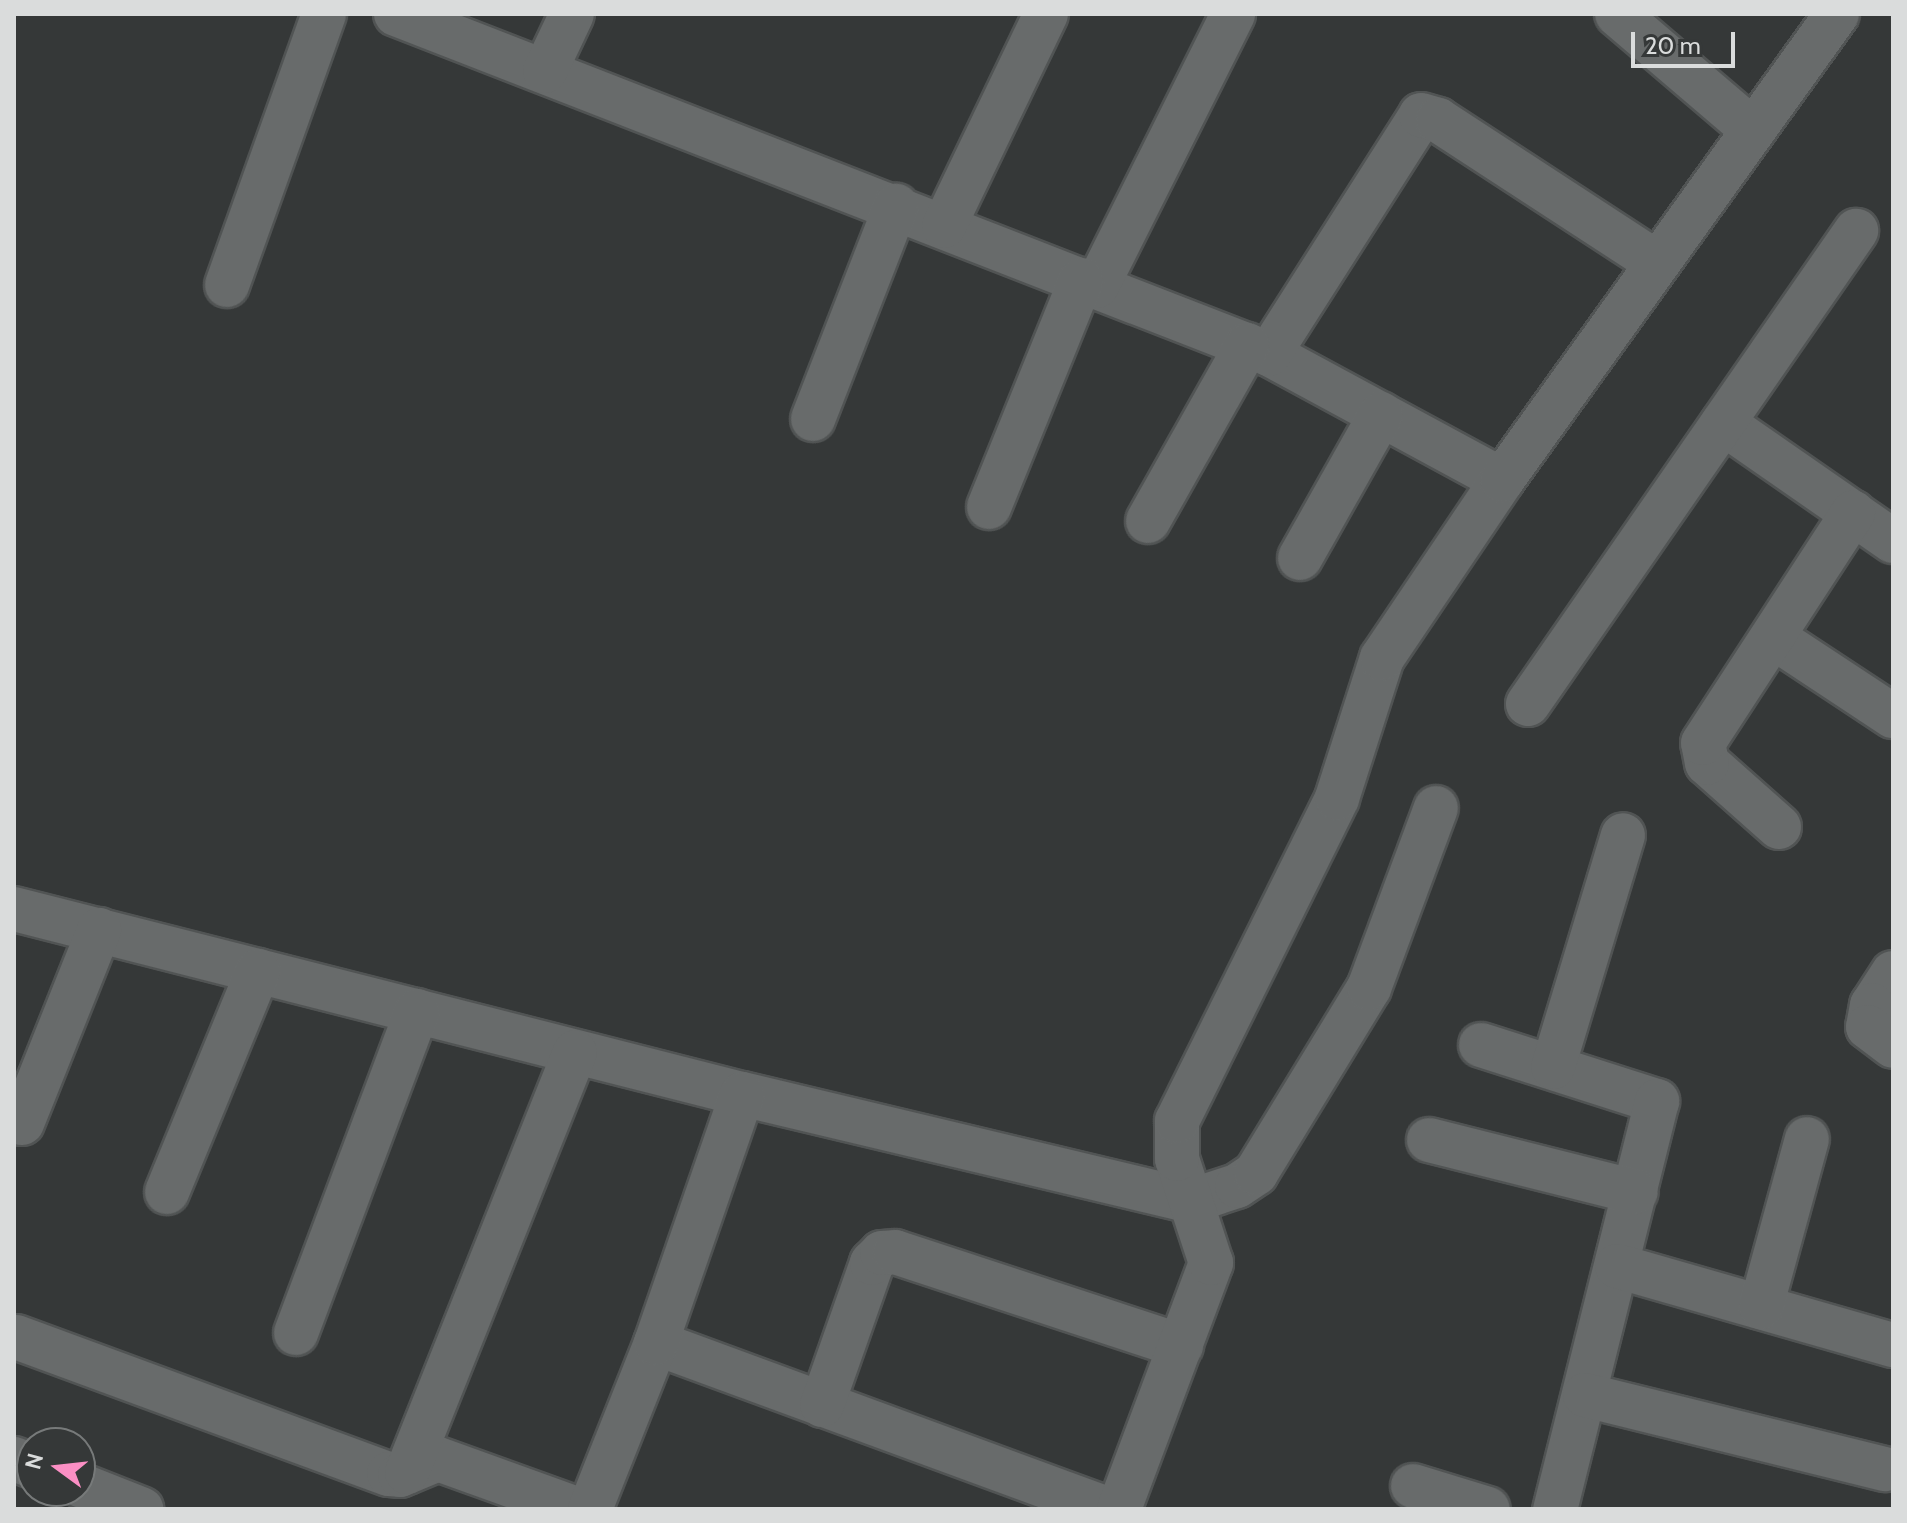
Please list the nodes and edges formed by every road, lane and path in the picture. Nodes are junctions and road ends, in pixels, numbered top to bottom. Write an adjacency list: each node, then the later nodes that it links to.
1 (324, 14): 15 (street)
2 (396, 14): 8 (street)
3 (572, 14): 8 (street)
4 (1046, 14): 11 (street)
5 (1233, 14): 14 (street)
6 (1617, 14): 9 (street)
7 (1837, 14): 9 (street)
8 (545, 71): 10 (street)
9 (1753, 130): 13 (street)
10 (896, 206): 11 (street); 18 (street)
11 (944, 226): 14 (street)
12 (1856, 231): 19 (street)
13 (1657, 263): 16 (street); 20 (street)
14 (1089, 283): 16 (street); 21 (street)
15 (227, 285)
16 (1258, 350): 17 (street); 23 (street)
17 (1381, 414): 20 (street); 25 (street)
18 (813, 419)
19 (1723, 423): 22 (street); 27 (street)
20 (1502, 480): 47 (street)
21 (989, 507)
22 (1853, 513): 24 (street); 26 (street)
23 (1148, 521)
24 (1893, 541)
25 (1300, 558)
26 (1773, 637): 28 (street); 30 (street)
27 (1528, 704)
28 (1893, 716)
29 (1436, 808): 47 (street)
30 (1779, 827)
31 (1623, 835): 40 (street)
32 (14, 909): 33 (street)
33 (99, 930): 34 (street); 42 (street)
34 (258, 971): 36 (street); 45 (street)
35 (1893, 973): 38 (street)
36 (417, 1011): 39 (street); 50 (street)
37 (1481, 1045): 40 (street)
38 (1893, 1046)
39 (575, 1052): 41 (street); 58 (street)
40 (1553, 1067): 46 (street)
41 (742, 1094): 47 (street); 52 (street)
42 (22, 1123)
43 (1807, 1139): 49 (street)
44 (1429, 1140): 46 (street)
45 (167, 1192)
46 (1636, 1192): 48 (street)
47 (1191, 1201): 54 (street)
48 (1617, 1266): 49 (street); 55 (street)
49 (1761, 1307): 53 (street)
50 (296, 1333)
51 (16, 1337): 58 (street)
52 (656, 1343): 56 (street); 63 (street)
53 (1893, 1345)
54 (1181, 1346): 56 (street); 65 (street)
55 (1585, 1395): 57 (street); 67 (street)
56 (822, 1405): 64 (street)
57 (1885, 1469)
58 (407, 1472): 62 (street)
59 (1413, 1486): 66 (street)
60 (96, 1491): 61 (street)
61 (141, 1509)
62 (577, 1509)
63 (590, 1509)
64 (1106, 1509)
65 (1119, 1509)
66 (1488, 1509)
67 (1555, 1509)

